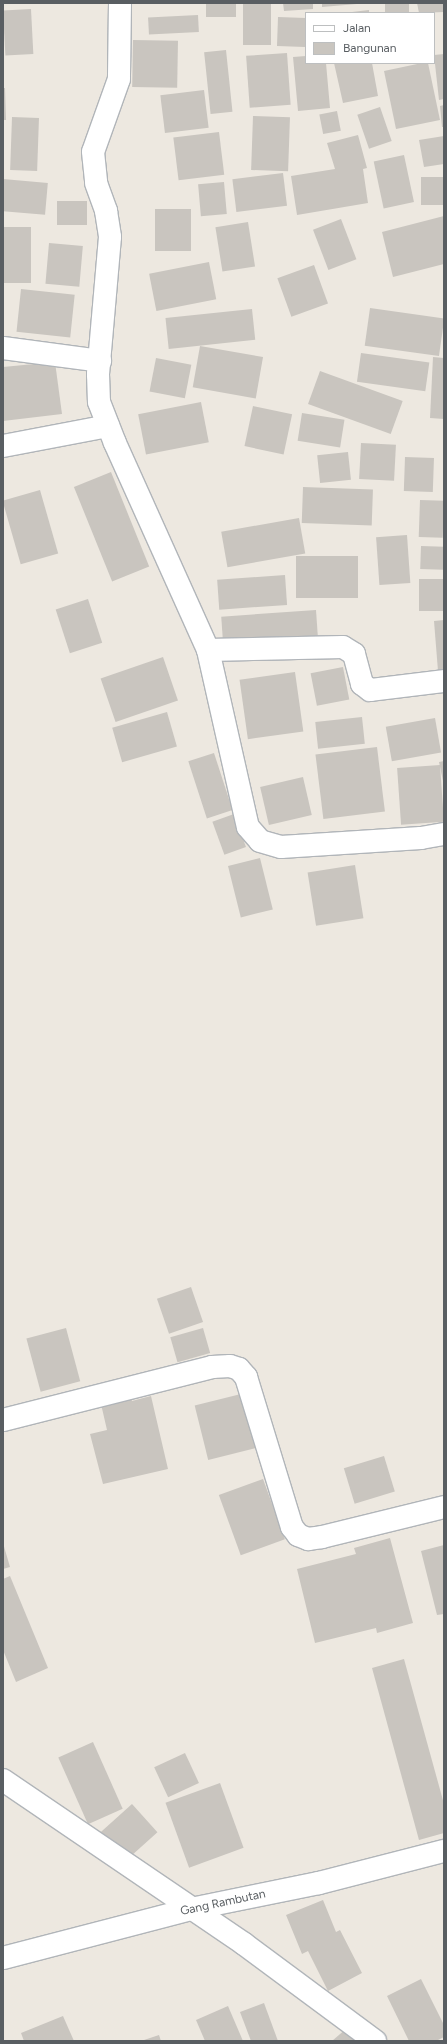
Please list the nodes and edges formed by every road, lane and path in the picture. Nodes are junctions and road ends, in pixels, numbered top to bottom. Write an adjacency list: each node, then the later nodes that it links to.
1 (120, 3): 3 (street)
2 (3, 348): 3 (street)
3 (100, 361): 4 (street)
4 (108, 426): 5 (street); 6 (street)
5 (3, 446)
6 (208, 650): 7 (street); 8 (street)
7 (444, 681)
8 (444, 834)
9 (3, 1420): 10 (street)
10 (444, 1507)
11 (3, 1780): 13 (street)
12 (444, 1851): 13 (street, Gang Rambutan)
13 (191, 1909): 14 (street, Gang Rambutan); 15 (street)
14 (3, 1958)
15 (375, 2041)

